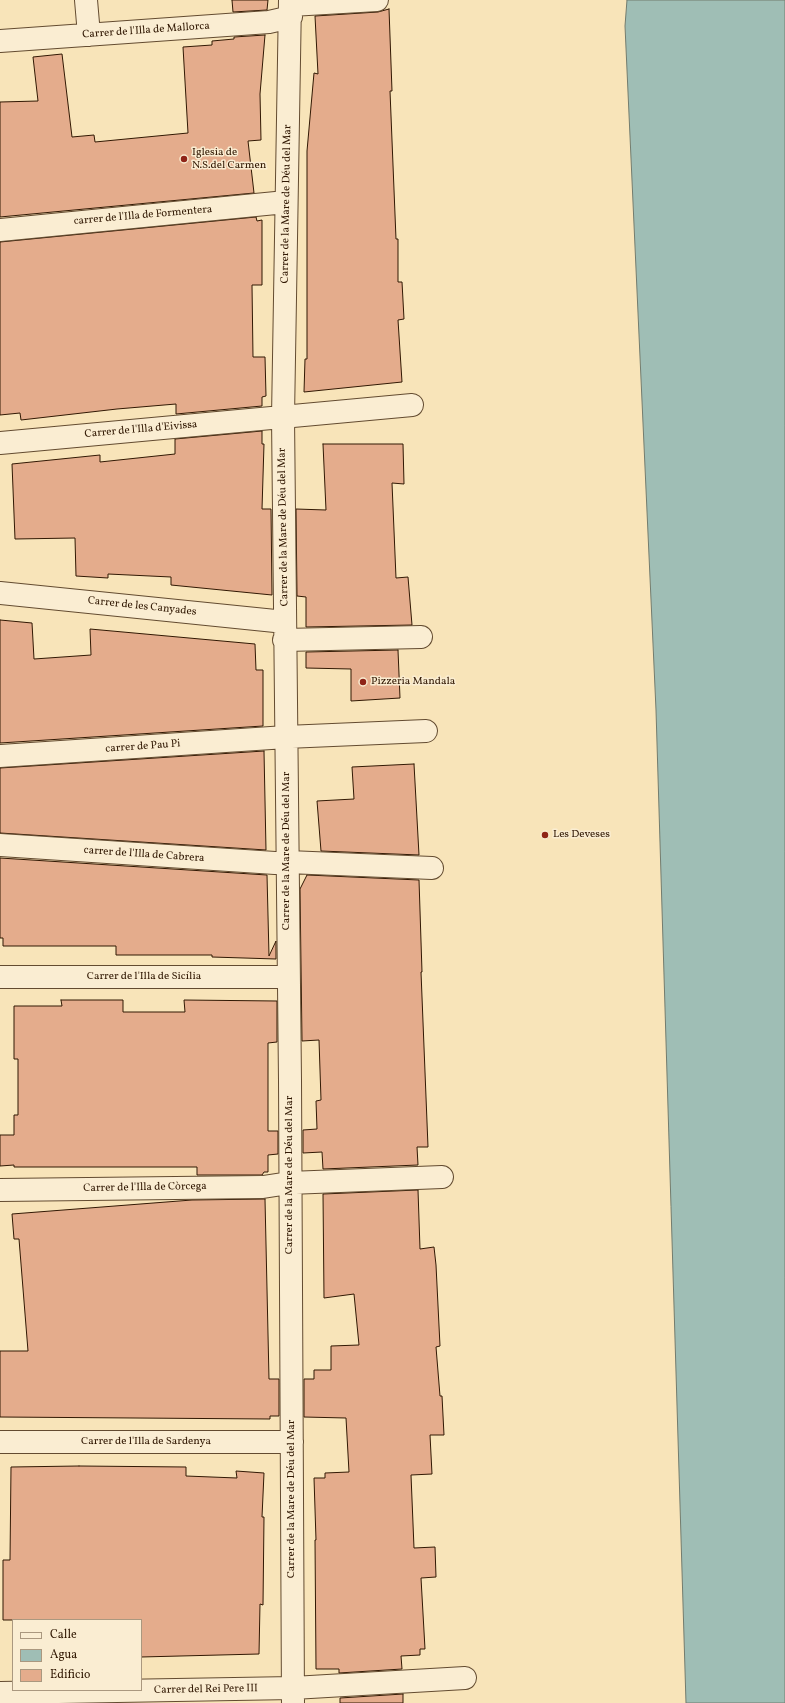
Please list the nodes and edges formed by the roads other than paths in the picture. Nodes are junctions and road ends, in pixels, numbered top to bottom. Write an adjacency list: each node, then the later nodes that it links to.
1 (86, 0): 4 (street)
2 (377, 0): 3 (street, Carrer de l'Illa de Mallorca)
3 (291, 7): 4 (street, Carrer de l'Illa de Mallorca); 6 (street, Carrer de la Mare de Déu del Mar)
4 (89, 35): 5 (street, Carrer de l'Illa de Mallorca)
5 (0, 41)
6 (286, 202): 7 (street, carrer de l'Illa de Formentera); 9 (street, Carrer de la Mare de Déu del Mar)
7 (0, 230)
8 (412, 405): 9 (street, Carrer de l'Illa d'Eivissa)
9 (283, 417): 10 (street, Carrer de l'Illa d'Eivissa); 12 (street, Carrer de la Mare de Déu del Mar)
10 (0, 443)
11 (0, 593): 12 (street, Carrer de les Canyades)
12 (284, 631): 13 (street, Carrer de les Canyades); 15 (street, Carrer de la Mare de Déu del Mar)
13 (421, 637)
14 (426, 731): 15 (street, carrer de Pau Pi)
15 (286, 737): 16 (street, carrer de Pau Pi); 18 (street, Carrer de la Mare de Déu del Mar)
16 (0, 756)
17 (0, 845): 18 (street, carrer de l'Illa de Cabrera)
18 (288, 862): 19 (street, carrer de l'Illa de Cabrera); 21 (street, Carrer de la Mare de Déu del Mar)
19 (432, 868)
20 (0, 977): 21 (street, Carrer de l'Illa de Sicília)
21 (288, 977): 23 (street, Carrer de la Mare de Déu del Mar)
22 (442, 1177): 23 (street, Carrer de l'Illa de Còrcega)
23 (289, 1183): 24 (street, Carrer de l'Illa de Còrcega); 26 (street, Carrer de la Mare de Déu del Mar)
24 (0, 1190)
25 (0, 1442): 26 (street, Carrer de l'Illa de Sardenya)
26 (292, 1442): 29 (street, Carrer de la Mare de Déu del Mar)
27 (465, 1678): 29 (street, Carrer del Rei Pere III)
28 (0, 1693): 29 (street, Carrer del Rei Pere III)
29 (293, 1696)

